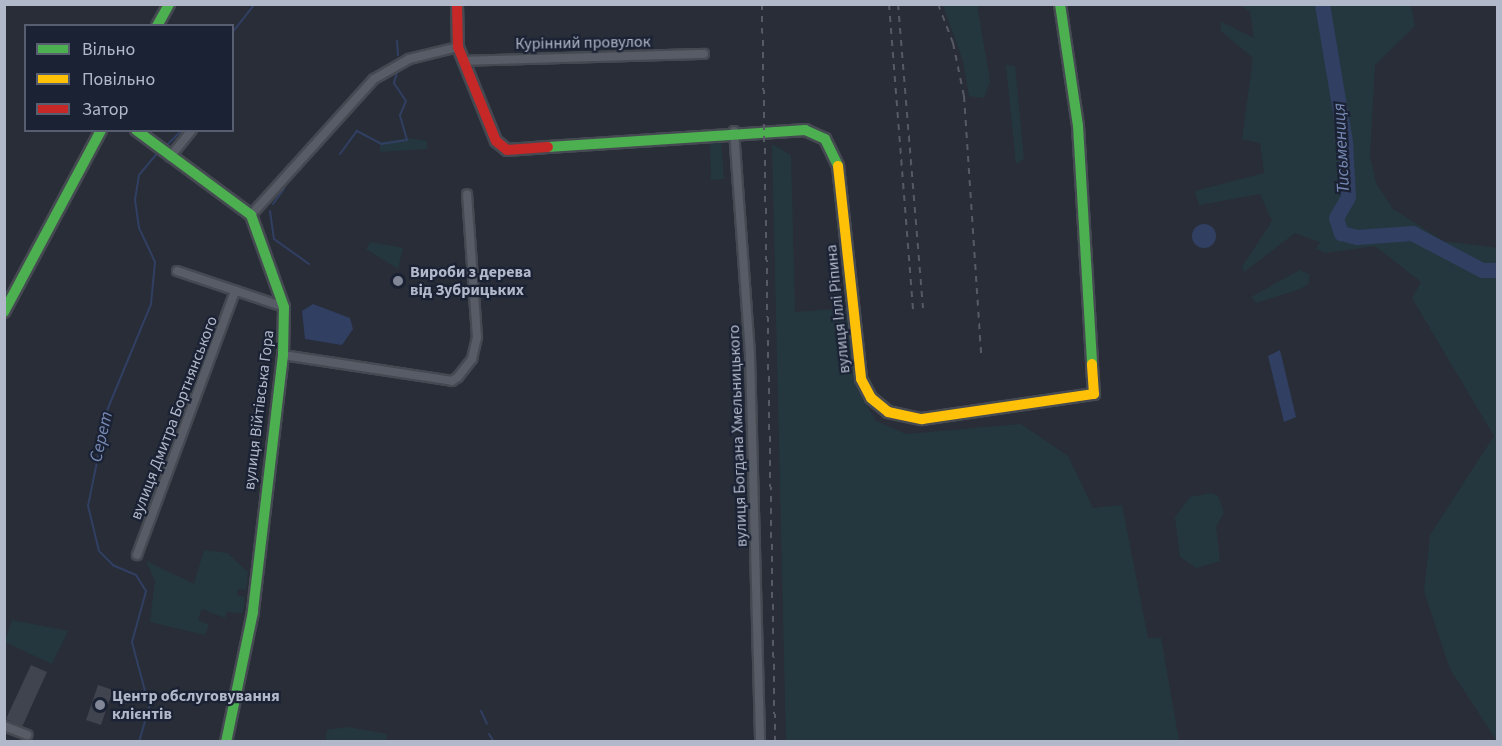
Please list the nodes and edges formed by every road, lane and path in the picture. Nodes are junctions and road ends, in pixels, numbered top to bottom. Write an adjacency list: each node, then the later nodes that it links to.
1 (169, 4): 4 (street)
2 (457, 4): 5 (street)
3 (1060, 4): 8 (street, вулиця Іллі Ріпина)
4 (158, 24)
5 (458, 47): 7 (street); 14 (street)
6 (704, 54): 7 (street, Курінний провулок)
7 (463, 61): 8 (street, вулиця Іллі Ріпина)
8 (734, 131): 24 (street, вулиця Богдана Хмельницького)
9 (100, 132): 18 (street)
10 (138, 132): 12 (street)
11 (190, 132): 12 (street)
12 (167, 155): 14 (street)
13 (467, 194): 19 (street)
14 (251, 215): 17 (street, вулиця Війтівська Гора)
15 (177, 271): 16 (street)
16 (236, 291): 17 (street); 20 (street, вулиця Дмитра Бортнянського)
17 (284, 307): 19 (street, вулиця Війтівська Гора)
18 (4, 312)
19 (283, 355): 23 (street, вулиця Війтівська Гора)
20 (138, 555)
21 (4, 726): 22 (street)
22 (27, 735)
23 (226, 741)
24 (760, 741)

